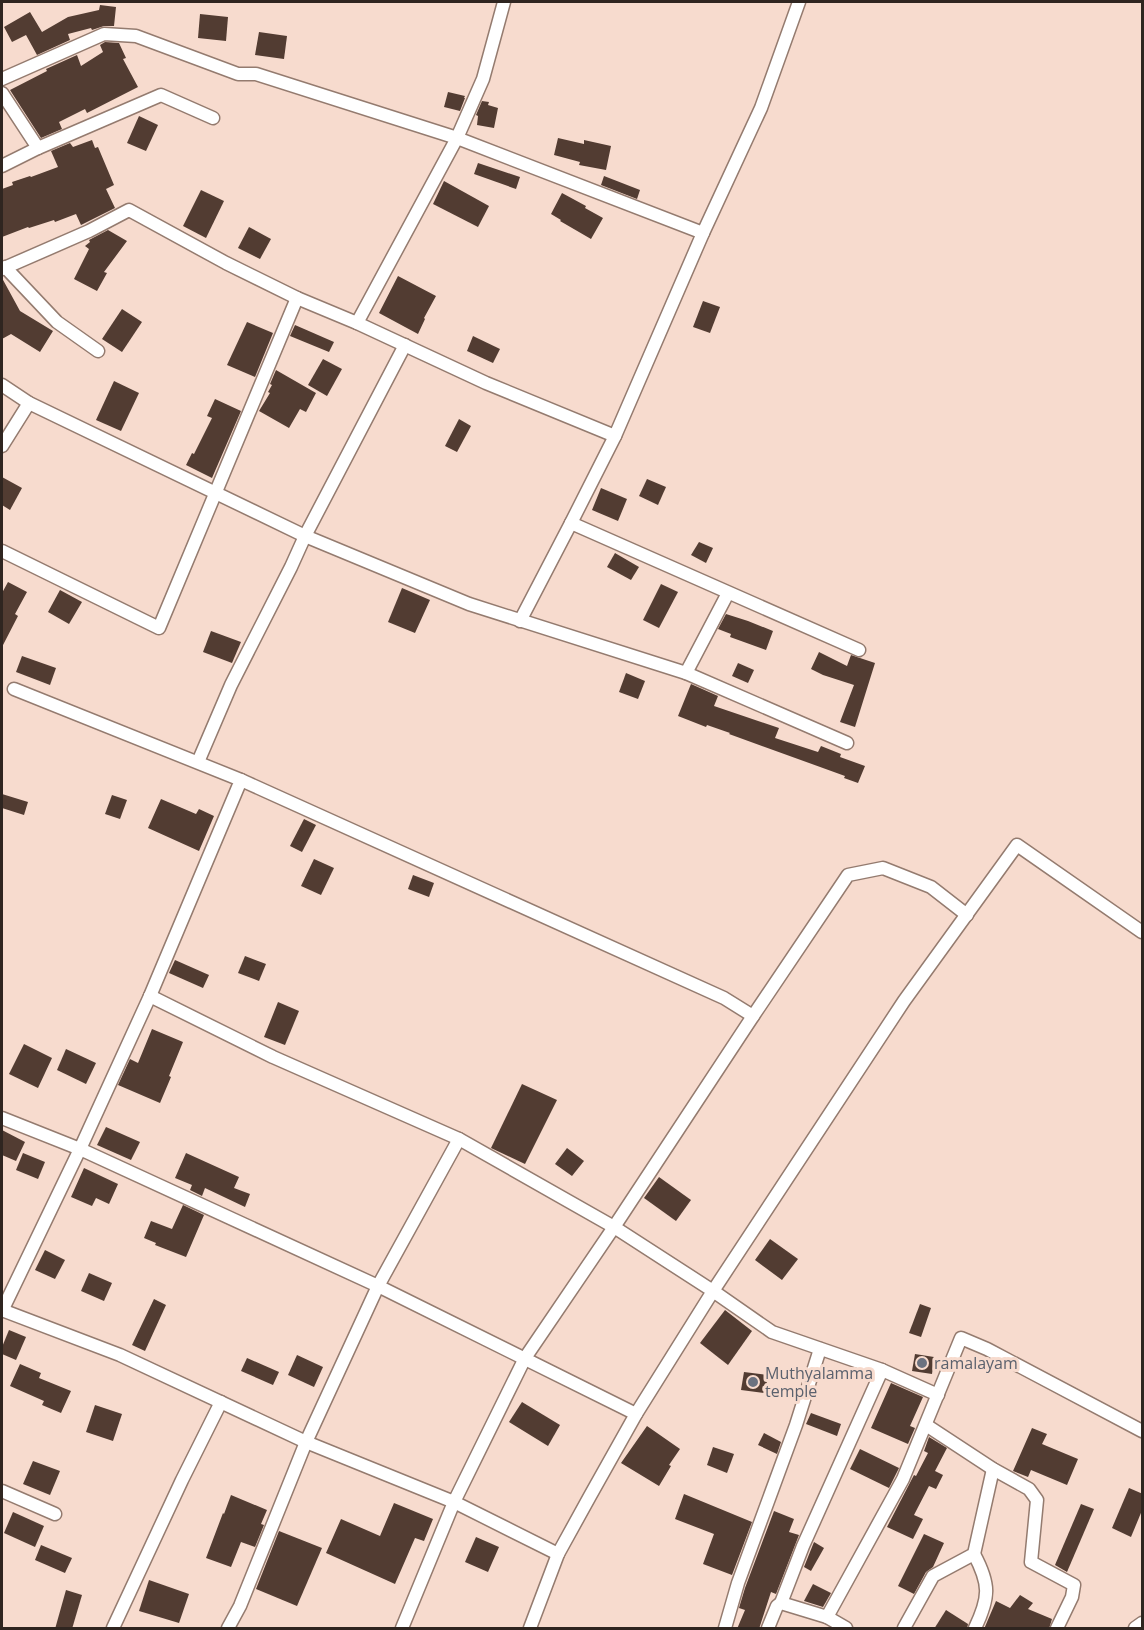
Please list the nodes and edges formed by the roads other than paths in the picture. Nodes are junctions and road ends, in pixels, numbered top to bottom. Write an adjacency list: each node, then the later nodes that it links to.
1 (504, 2): 6 (street)
2 (799, 2): 9 (street)
3 (2, 79): 6 (street)
4 (2, 93): 7 (street)
5 (213, 118): 7 (street)
6 (457, 138): 9 (street); 12 (street)
7 (38, 148): 8 (street)
8 (2, 166)
9 (703, 233): 17 (street)
10 (3, 268): 11 (street); 14 (street)
11 (297, 298): 12 (street); 19 (street)
12 (357, 323): 13 (street)
13 (405, 345): 17 (street); 21 (street)
14 (98, 351)
15 (2, 385): 16 (street)
16 (29, 403): 18 (street); 19 (street)
17 (615, 436): 20 (street)
18 (2, 446)
19 (215, 492): 21 (street); 22 (street)
20 (572, 523): 23 (street); 24 (street)
21 (305, 536): 24 (street); 29 (street)
22 (2, 551)
23 (728, 593): 25 (street); 26 (street)
24 (520, 621): 26 (street)
25 (859, 650)
26 (686, 673): 28 (street)
27 (14, 689): 29 (street)
28 (847, 743)
29 (198, 762): 30 (street)
30 (241, 780): 33 (street); 34 (street)
31 (967, 915): 32 (street); 34 (street); 40 (street)
32 (1143, 932)
33 (150, 996): 36 (street); 37 (street)
34 (753, 1016): 38 (street)
35 (2, 1118): 37 (street)
36 (459, 1139): 38 (street); 39 (street)
37 (80, 1149): 39 (street); 41 (street)
38 (614, 1227): 40 (street); 43 (street)
39 (378, 1286): 43 (street); 50 (street)
40 (713, 1291): 42 (street); 47 (street)
41 (2, 1311): 46 (street)
42 (820, 1349): 44 (street); 64 (street)
43 (525, 1358): 47 (street); 53 (street)
44 (882, 1370): 45 (street); 57 (street)
45 (938, 1395): 48 (street); 49 (street)
46 (221, 1402): 50 (street); 60 (street)
47 (636, 1414): 55 (street)
48 (926, 1425): 51 (street); 58 (street)
49 (1143, 1431)
50 (306, 1442): 53 (street); 61 (street)
51 (993, 1469): 56 (street); 69 (street)
52 (2, 1491): 54 (street)
53 (454, 1502): 55 (street); 62 (street)
54 (55, 1514)
55 (558, 1554): 63 (street)
56 (974, 1554): 67 (street); 68 (street)
57 (781, 1603): 58 (street); 65 (street)
58 (827, 1617): 66 (street)
59 (1143, 1623): 70 (street)
60 (113, 1629)
61 (228, 1629)
62 (402, 1629)
63 (530, 1629)
64 (725, 1629)
65 (768, 1629)
66 (846, 1629)
67 (904, 1629)
68 (975, 1629)
69 (1057, 1629)
70 (1135, 1629)

